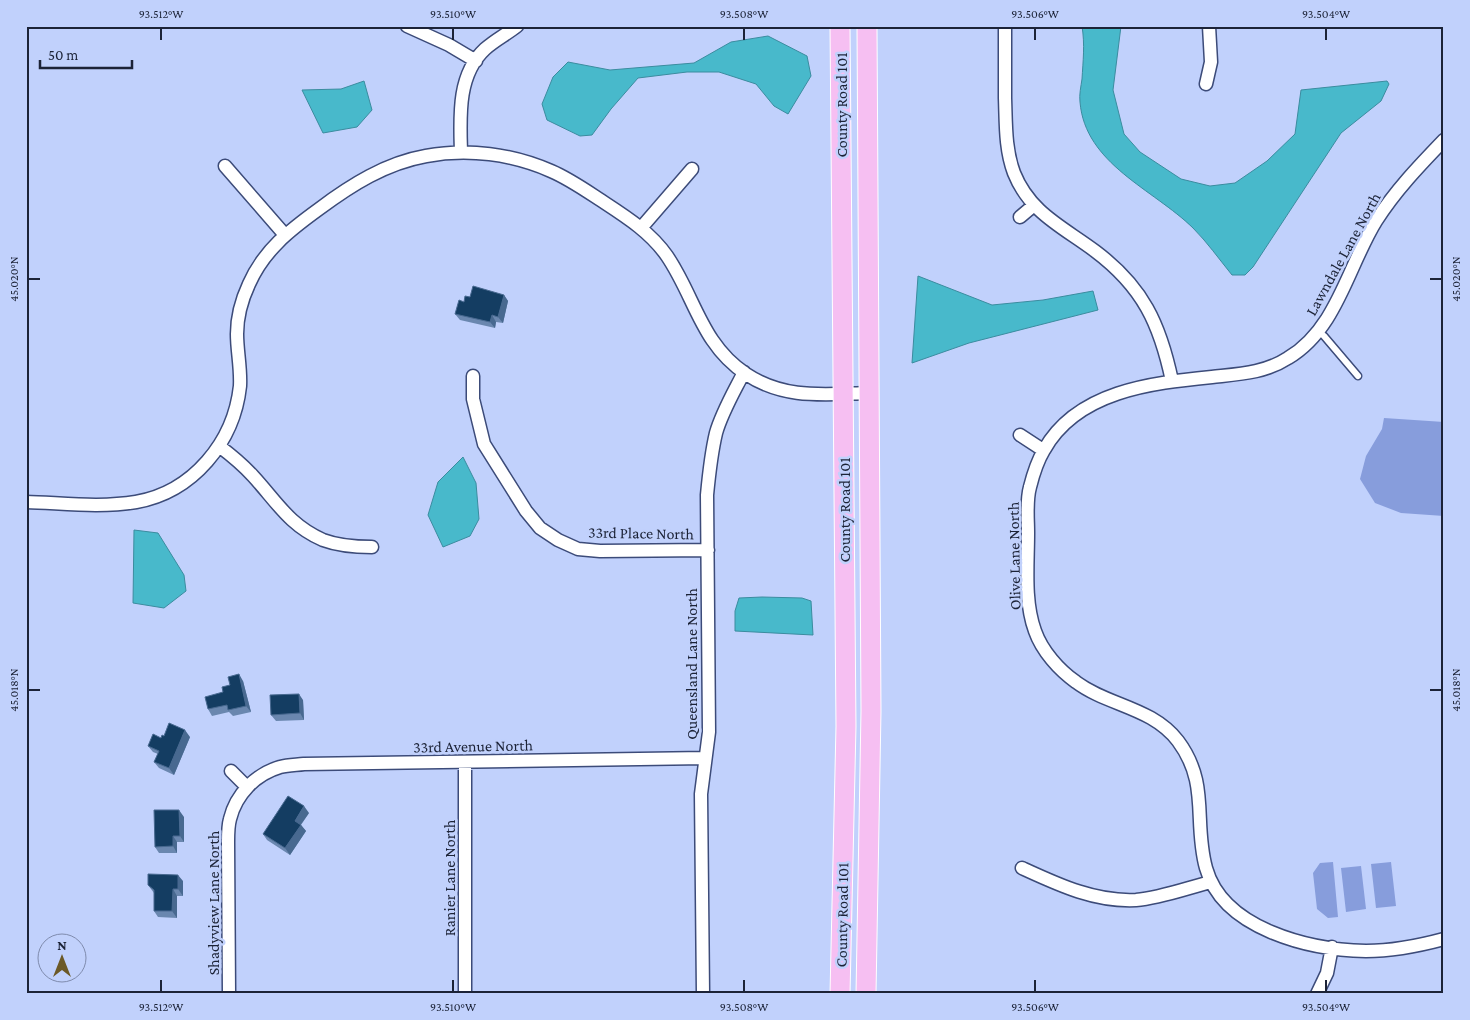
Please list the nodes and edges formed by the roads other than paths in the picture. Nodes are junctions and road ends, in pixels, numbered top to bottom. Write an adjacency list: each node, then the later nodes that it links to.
1 (407, 26): 7 (street)
2 (517, 26): 7 (street)
3 (840, 26): 22 (main road, County Road 101)
4 (866, 26): 23 (main road, County Road 101)
5 (1005, 26): 13 (street)
6 (1210, 26): 8 (street)
7 (476, 61): 10 (street)
8 (1206, 84)
9 (1444, 140): 17 (street, Lawndale Lane North)
10 (461, 152): 15 (street); 16 (street)
11 (224, 166): 16 (street)
12 (692, 169): 15 (street)
13 (1034, 206): 14 (street); 21 (street)
14 (1020, 217)
15 (641, 228): 18 (street)
16 (284, 235): 25 (street)
17 (1318, 332): 20 (lane); 21 (street, Lawndale Lane North)
18 (744, 372): 22 (street); 29 (street, Queensland Lane North)
19 (473, 376): 29 (street, 33rd Place North)
20 (1358, 376)
21 (1172, 381): 26 (street, Olive Lane North)
22 (843, 393): 23 (street); 41 (main road, County Road 101)
23 (869, 393): 42 (main road, County Road 101)
24 (1020, 435): 26 (street)
25 (219, 446): 27 (street); 28 (street)
26 (1043, 450): 35 (street, Olive Lane North)
27 (26, 502)
28 (372, 547)
29 (708, 550): 30 (street, Queensland Lane North)
30 (705, 758): 31 (street, 33rd Avenue North); 40 (street, Queensland Lane North)
31 (465, 762): 33 (street, 33rd Avenue North); 39 (street, Ranier Lane North)
32 (231, 771): 33 (street)
33 (247, 787): 38 (street, Shadyview Lane North)
34 (1022, 868): 35 (street)
35 (1211, 882): 37 (street)
36 (1444, 939): 37 (street)
37 (1332, 947): 43 (street)
38 (229, 994)
39 (465, 994)
40 (703, 994)
41 (840, 994)
42 (866, 994)
43 (1318, 994)

